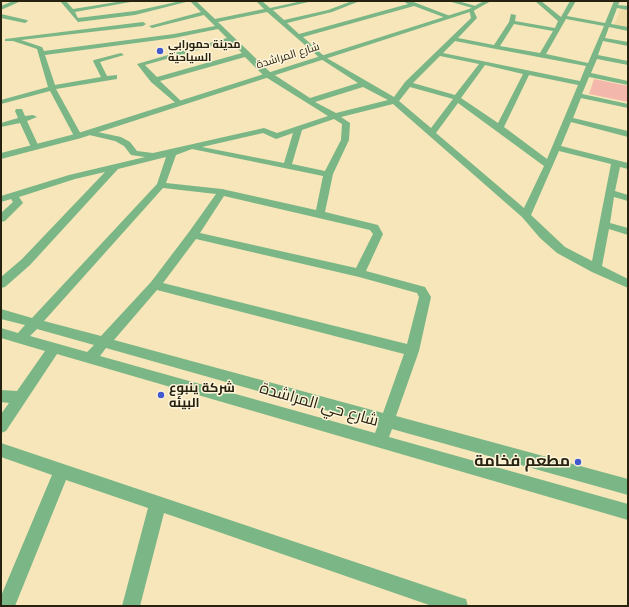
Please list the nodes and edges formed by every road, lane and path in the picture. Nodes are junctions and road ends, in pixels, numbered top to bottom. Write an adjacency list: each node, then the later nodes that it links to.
1 (18, 1): 16 (street)
2 (63, 1): 20 (street)
3 (133, 1): 20 (street)
4 (188, 1): 26 (street)
5 (193, 1): 21 (street)
6 (259, 1): 19 (street)
7 (310, 1): 19 (street)
8 (358, 1): 29 (street)
9 (405, 1): 14 (street)
10 (452, 1): 18 (street)
11 (488, 1): 18 (street, شارع المراشدة)
12 (538, 1): 25 (street)
13 (573, 1): 25 (street)
14 (414, 4): 24 (street); 38 (street)
15 (616, 4): 17 (street); 32 (street)
16 (1, 8)
17 (628, 8)
18 (473, 9): 24 (street, شارع المراشدة); 40 (street)
19 (268, 10): 28 (street); 29 (street)
20 (71, 11): 26 (street)
21 (205, 12): 28 (street); 33 (street)
22 (513, 15): 30 (street)
23 (1, 16): 27 (street)
24 (448, 17): 52 (street, شارع المراشدة)
25 (563, 19): 32 (street); 36 (street)
26 (78, 20): 37 (street)
27 (25, 21)
28 (214, 21): 34 (street)
29 (283, 22): 38 (street)
30 (512, 22): 36 (street); 44 (street)
31 (143, 24): 37 (street)
32 (607, 25): 35 (street); 41 (street)
33 (152, 26)
34 (219, 27): 39 (street); 46 (street)
35 (628, 29)
36 (557, 30): 50 (street)
37 (87, 31): 42 (street)
38 (298, 36): 52 (street)
39 (232, 39): 47 (street); 61 (street)
40 (455, 39): 44 (street); 48 (street)
41 (601, 39): 43 (street); 51 (street)
42 (8, 40): 45 (street); 46 (street)
43 (628, 44)
44 (496, 46): 50 (street)
45 (1, 48)
46 (42, 53): 66 (street)
47 (247, 54): 57 (street); 61 (street)
48 (440, 54): 53 (street); 64 (street)
49 (121, 55): 60 (street)
50 (542, 55): 55 (street)
51 (594, 56): 54 (street); 55 (street)
52 (323, 58): 57 (street, شارع المراشدة); 63 (street)
53 (483, 63): 56 (street); 68 (street)
54 (628, 63)
55 (590, 65): 58 (street)
56 (528, 72): 65 (street); 80 (street)
57 (267, 74): 69 (street); 72 (street, شارع المراشدة)
58 (587, 74): 62 (street); 65 (street)
59 (114, 77): 60 (street)
60 (105, 78): 66 (street)
61 (154, 80): 72 (street)
62 (628, 83)
63 (364, 84): 69 (street); 70 (street)
64 (408, 84): 68 (street); 70 (street)
65 (582, 84): 67 (street)
66 (52, 88): 71 (street); 85 (street)
67 (578, 95): 73 (street); 77 (street)
68 (456, 98): 80 (street); 83 (street)
69 (309, 101): 75 (street)
70 (395, 101): 75 (street); 83 (street)
71 (1, 102)
72 (178, 103): 82 (street, شارع المراشدة)
73 (628, 106)
74 (19, 111): 78 (street)
75 (335, 116): 81 (street); 97 (street)
76 (33, 117): 78 (street)
77 (568, 119): 84 (street); 88 (street)
78 (23, 120): 79 (street); 86 (street)
79 (1, 125)
80 (500, 128): 93 (street)
81 (298, 129): 87 (street); 94 (street)
82 (88, 132): 85 (street, شارع المراشدة); 91 (street)
83 (432, 132): 105 (street)
84 (628, 134)
85 (78, 136): 86 (street, شارع المراشدة)
86 (35, 147): 90 (street, شارع المراشدة)
87 (190, 147): 89 (street); 94 (street)
88 (556, 147): 92 (street); 93 (street)
89 (172, 153): 91 (street); 98 (street)
90 (1, 156)
91 (153, 156): 96 (street)
92 (616, 162): 95 (street); 100 (street)
93 (549, 165): 105 (street)
94 (287, 166): 97 (street)
95 (628, 166)
96 (114, 168): 101 (street); 112 (street)
97 (328, 174): 104 (street)
98 (162, 185): 99 (street); 116 (street)
99 (222, 192): 104 (street); 109 (street)
100 (611, 193): 102 (street); 107 (street)
101 (14, 196): 103 (street); 106 (street)
102 (628, 198)
103 (1, 199)
104 (320, 214): 111 (street)
105 (526, 215): 110 (street)
106 (1, 219)
107 (606, 225): 108 (street); 110 (street)
108 (628, 232)
109 (193, 235): 111 (street); 114 (street)
110 (596, 269): 113 (street)
111 (359, 273): 121 (street)
112 (1, 284)
113 (628, 284)
114 (155, 285): 119 (street); 121 (street)
115 (1, 314): 116 (street, شارع حي المراشدة)
116 (34, 323): 118 (street); 119 (street, شارع حي المراشدة)
117 (1, 333): 118 (street, شارع حي المراشدة)
118 (20, 339): 120 (street, شارع حي المراشدة)
119 (104, 342): 122 (street); 125 (street, شارع حي المراشدة)
120 (54, 348): 122 (street, شارع حي المراشدة); 124 (street)
121 (412, 351): 125 (street)
122 (90, 358): 127 (street, شارع حي المراشدة)
123 (1, 396): 124 (street)
124 (20, 397): 126 (street)
125 (388, 421): 127 (street); 130 (street, شارع حي المراشدة)
126 (1, 426)
127 (380, 441): 132 (street, شارع حي المراشدة)
128 (1, 450): 129 (street)
129 (62, 470): 131 (street); 133 (street)
130 (628, 487)
131 (158, 503): 134 (street); 135 (street)
132 (628, 512)
133 (6, 606)
134 (131, 606)
135 (459, 606)

